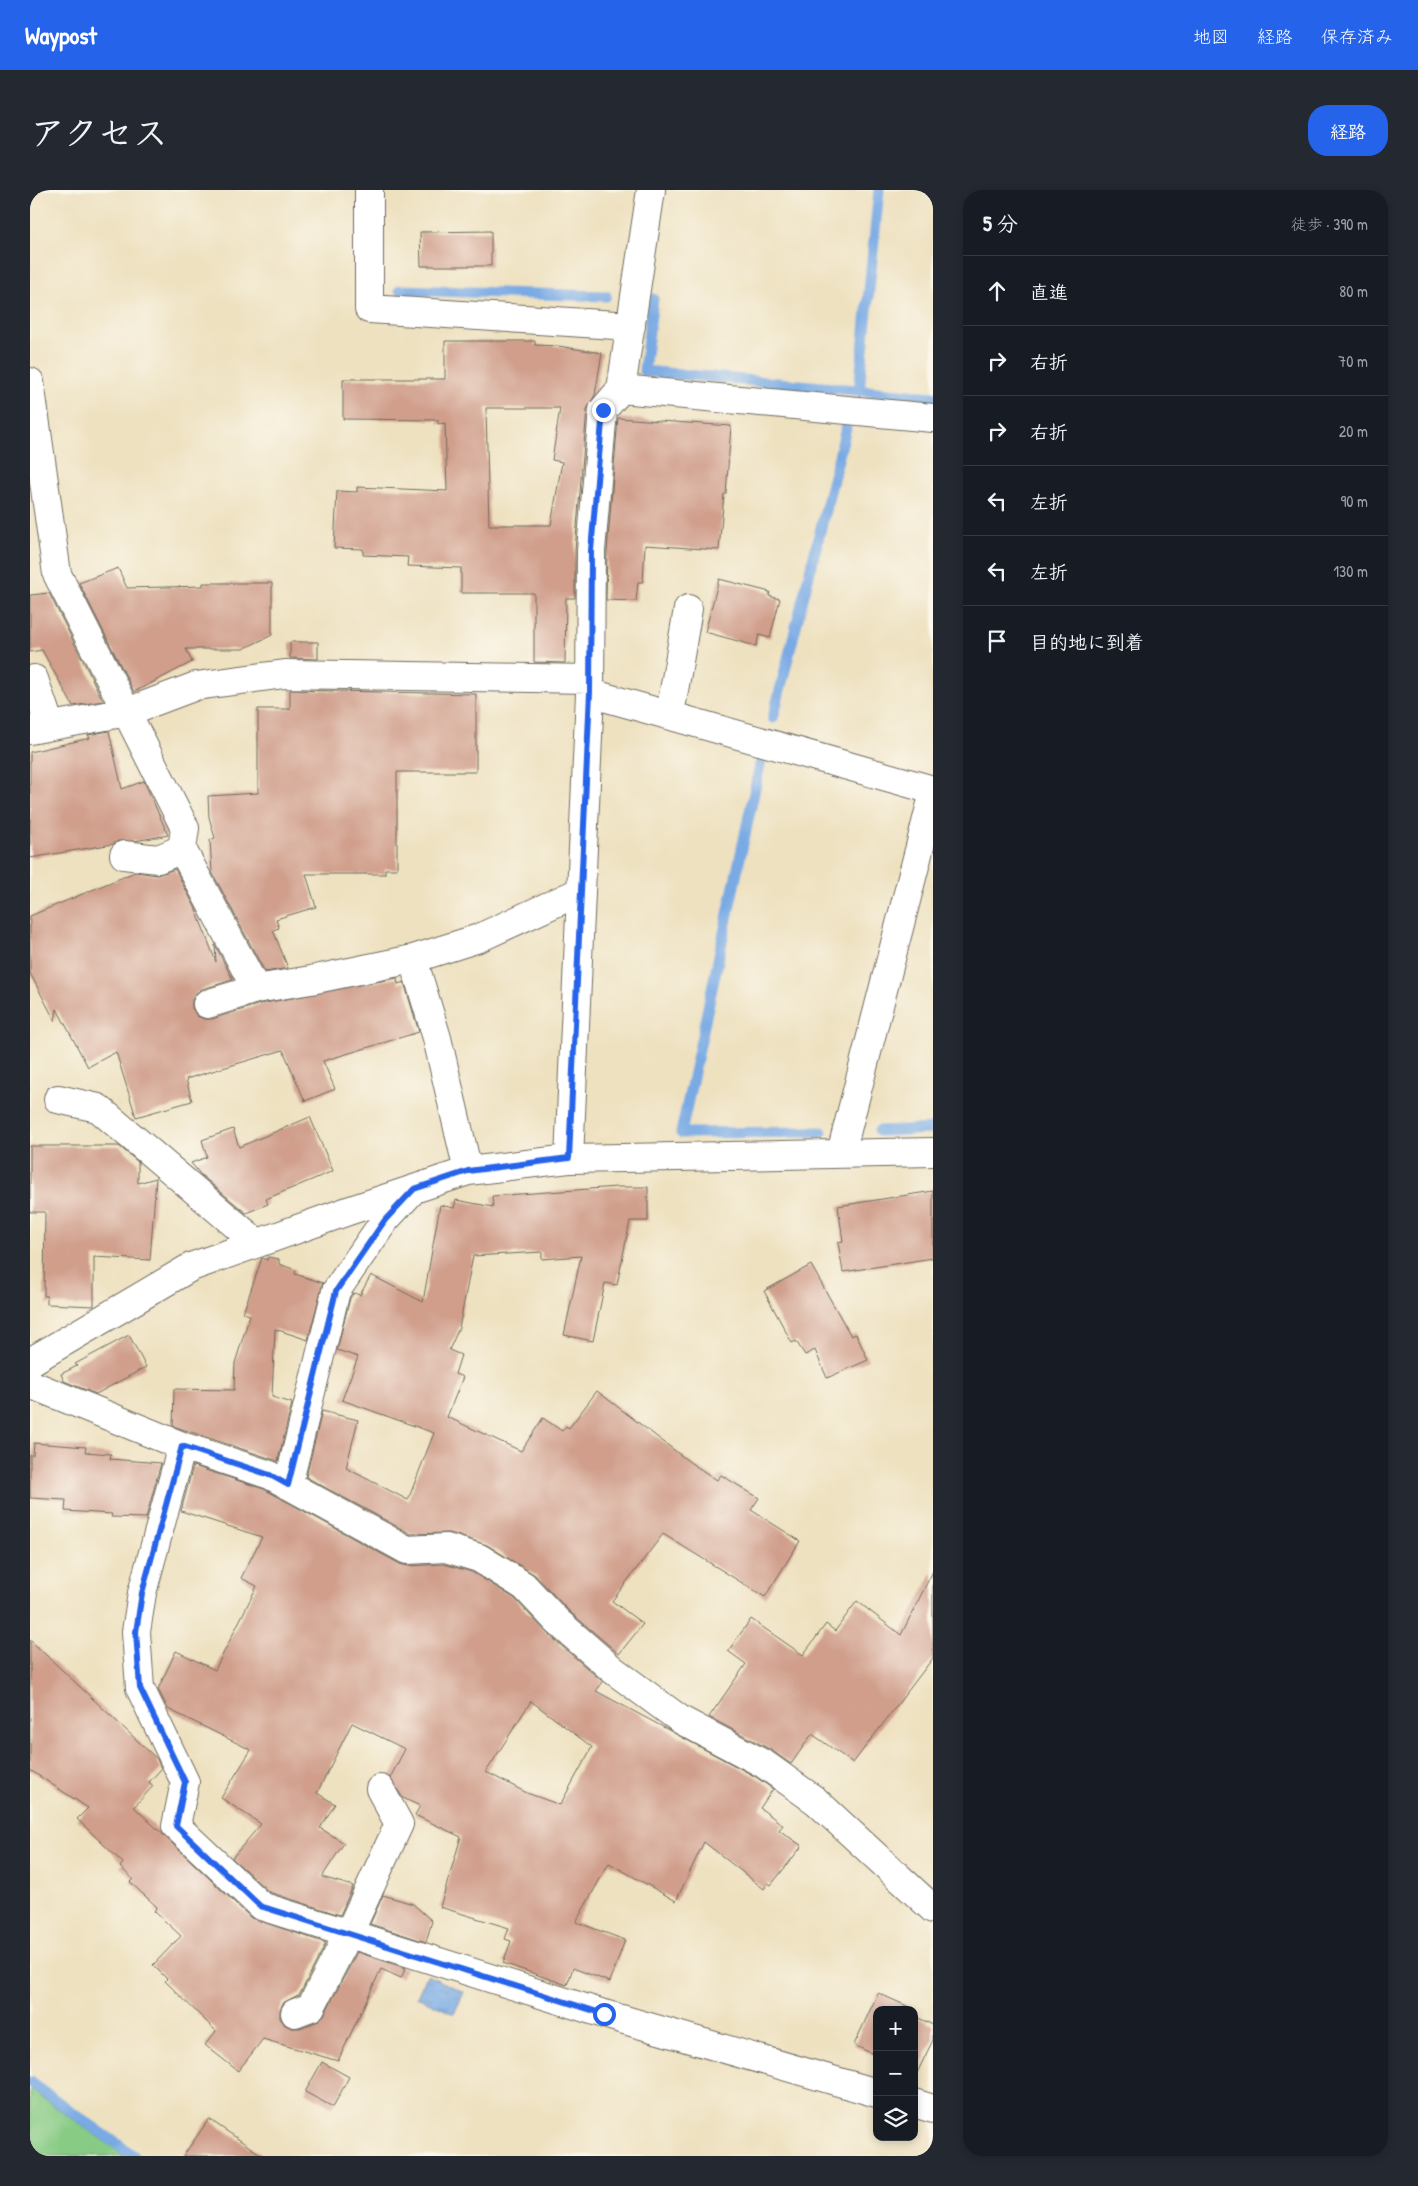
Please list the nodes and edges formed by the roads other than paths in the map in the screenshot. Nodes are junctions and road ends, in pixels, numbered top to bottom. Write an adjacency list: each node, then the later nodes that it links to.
1 (369, 190): 3 (street)
2 (651, 190): 3 (street)
3 (631, 326): 5 (street)
4 (30, 382): 10 (street)
5 (621, 389): 6 (street); 9 (street)
6 (933, 418)
7 (688, 609): 11 (street)
8 (34, 679): 12 (street)
9 (590, 686): 10 (street); 11 (street); 17 (street)
10 (127, 712): 12 (street); 15 (street)
11 (670, 714): 13 (street)
12 (40, 728)
13 (933, 790)
14 (933, 796): 23 (street)
15 (182, 849): 16 (street); 19 (street)
16 (124, 855)
17 (581, 891): 18 (street); 24 (street)
18 (413, 958): 19 (street); 25 (street)
19 (256, 989): 20 (street)
20 (207, 1004)
21 (58, 1099): 27 (street)
22 (933, 1152): 23 (street)
23 (841, 1154): 24 (street)
24 (569, 1158): 25 (street)
25 (468, 1171): 26 (street)
26 (414, 1189): 27 (street); 31 (street)
27 (258, 1243): 28 (street)
28 (30, 1362)
29 (30, 1384): 30 (street)
30 (182, 1446): 31 (street); 34 (street)
31 (288, 1485): 33 (street)
32 (380, 1789): 34 (street)
33 (933, 1909)
34 (349, 1933): 35 (street); 36 (street)
35 (295, 2012)
36 (873, 2092)
37 (918, 2104): 38 (street)
38 (933, 2109)

